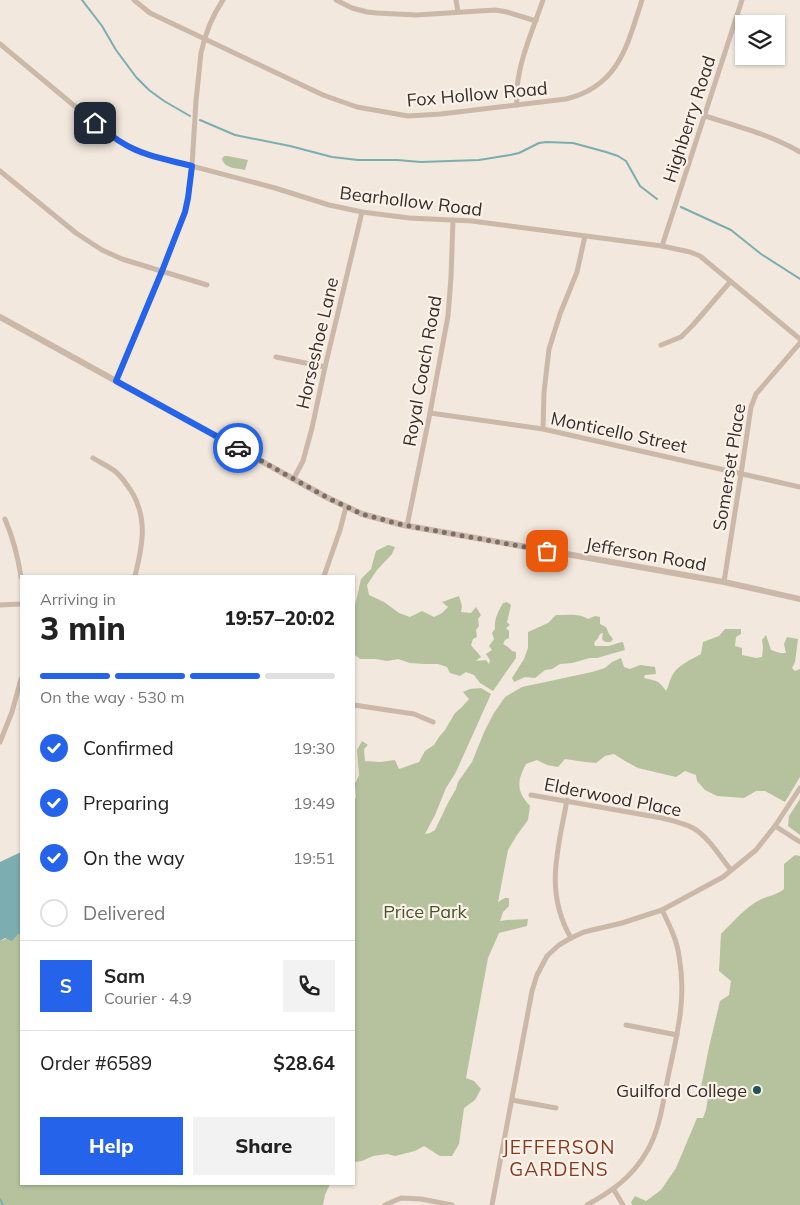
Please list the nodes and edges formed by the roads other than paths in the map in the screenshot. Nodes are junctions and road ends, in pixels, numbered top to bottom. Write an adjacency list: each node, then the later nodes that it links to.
1 (134, 0): 10 (street, Fox Hollow Road)
2 (223, 0): 10 (street)
3 (336, 0): 8 (street)
4 (456, 0): 8 (street)
5 (543, 0): 9 (street)
6 (642, 0): 12 (street, Fox Hollow Road)
7 (742, 0): 13 (street, Highberry Road)
8 (458, 12): 9 (street)
9 (536, 21): 12 (street)
10 (204, 39): 12 (street, Fox Hollow Road); 15 (street)
11 (0, 44): 15 (street, Bearhollow Road)
12 (517, 105)
13 (705, 116): 14 (street); 20 (street, Highberry Road)
14 (800, 152)
15 (192, 166): 17 (street, Bearhollow Road); 21 (street)
16 (0, 171): 21 (street)
17 (362, 212): 18 (street, Bearhollow Road); 29 (street, Horseshoe Lane)
18 (453, 220): 19 (street, Bearhollow Road); 31 (street, Royal Coach Road)
19 (585, 236): 20 (street, Bearhollow Road); 32 (street)
20 (662, 246): 22 (street, Bearhollow Road)
21 (162, 271): 23 (street); 30 (street)
22 (730, 282): 25 (street, Bearhollow Road); 27 (street)
23 (207, 285)
24 (0, 317): 30 (street, Jefferson Road)
25 (800, 339)
26 (800, 343): 34 (street, Somerset Place)
27 (661, 345)
28 (276, 357): 29 (street)
29 (325, 367): 35 (street, Horseshoe Lane)
30 (116, 381): 35 (street, Jefferson Road)
31 (430, 413): 32 (street, Monticello Street); 39 (street, Royal Coach Road)
32 (543, 429): 34 (street, Monticello Street)
33 (94, 458): 41 (street)
34 (741, 474): 36 (street, Monticello Street); 43 (street, Somerset Place)
35 (294, 478): 37 (street, Jefferson Road)
36 (800, 487)
37 (346, 507): 39 (street, Jefferson Road); 42 (street)
38 (5, 519): 40 (street)
39 (407, 526): 43 (street, Jefferson Road)
40 (21, 575)
41 (135, 575)
42 (324, 575)
43 (724, 582): 44 (street, Jefferson Road)
44 (800, 599)
45 (20, 604): 46 (street)
46 (0, 605)
47 (20, 683): 50 (street)
48 (355, 706): 49 (street)
49 (433, 722)
50 (0, 742)
51 (800, 788): 54 (street)
52 (531, 795): 53 (street, Elderwood Place)
53 (567, 800): 56 (street, Elderwood Place); 58 (street)
54 (775, 826): 55 (street); 56 (street)
55 (800, 842)
56 (731, 870): 57 (street)
57 (662, 910): 58 (street); 60 (street)
58 (571, 938): 61 (street)
59 (626, 1025): 60 (street)
60 (677, 1035): 63 (street)
61 (512, 1100): 62 (street); 66 (street)
62 (556, 1108)
63 (614, 1190): 67 (street); 68 (street)
64 (385, 1205): 65 (street)
65 (452, 1205)
66 (492, 1205)
67 (587, 1205)
68 (623, 1205)

